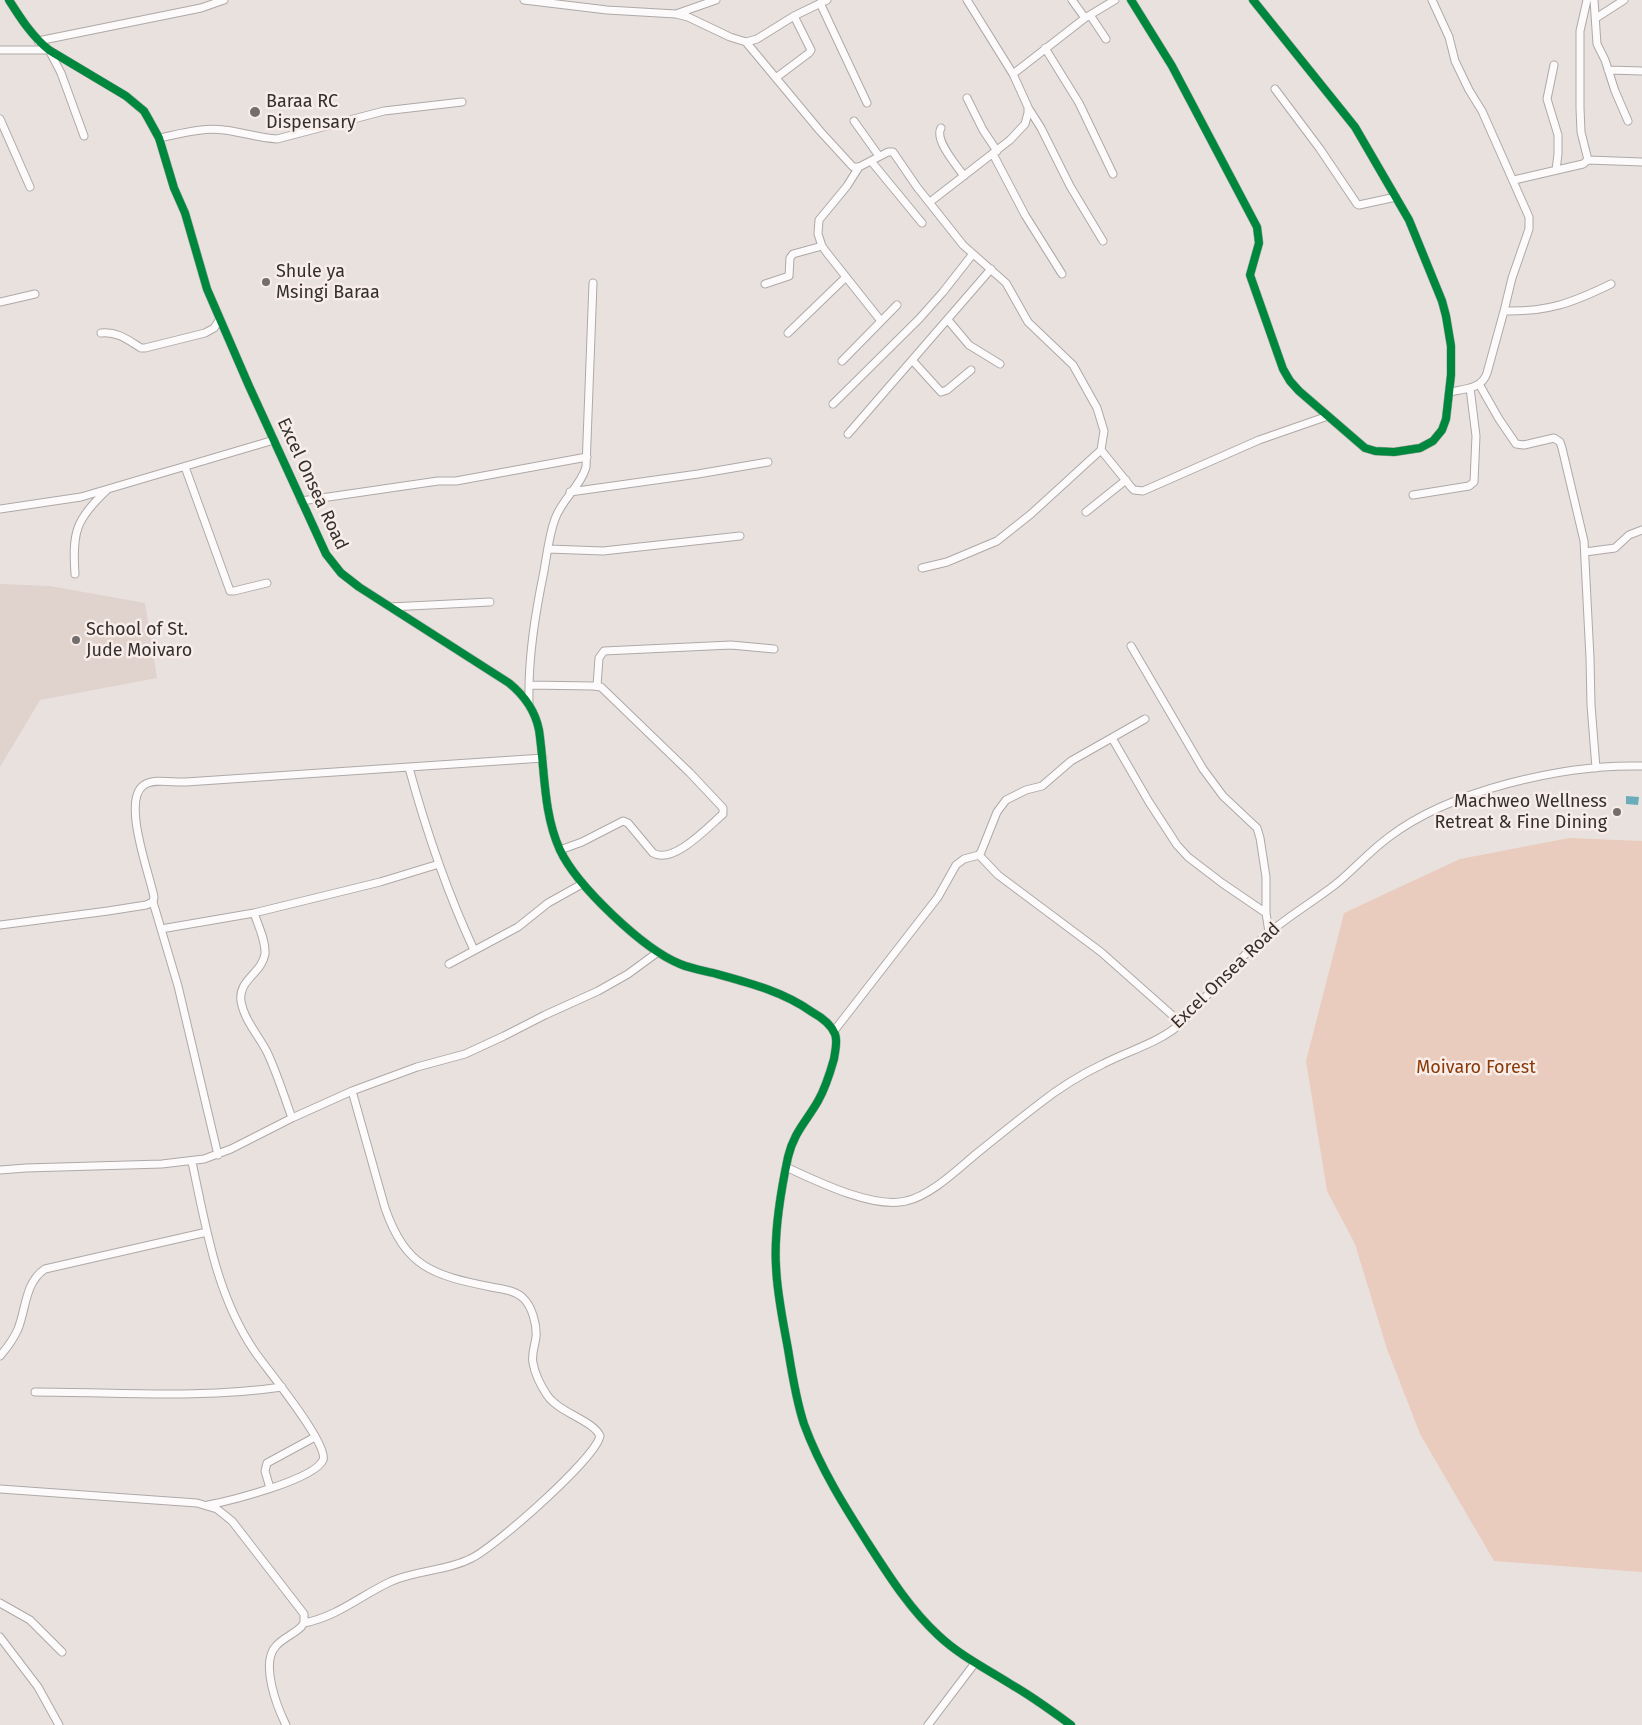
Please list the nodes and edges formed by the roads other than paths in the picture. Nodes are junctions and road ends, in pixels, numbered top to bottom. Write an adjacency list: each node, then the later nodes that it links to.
1 (9, 0): 20 (street, Excel Onsea Road)
2 (224, 0): 20 (street)
3 (524, 0): 15 (street)
4 (716, 0): 15 (street)
5 (967, 0): 28 (street)
6 (1072, 0): 17 (street)
7 (1115, 0): 17 (street)
8 (1131, 0): 81 (street)
9 (1253, 0): 52 (street)
10 (1432, 0): 50 (street)
11 (1587, 0): 43 (street)
12 (1594, 0): 18 (street)
13 (1624, 0): 18 (street)
14 (823, 2): 16 (street); 33 (street)
15 (676, 14): 21 (street)
16 (794, 16): 21 (street); 29 (street)
17 (1088, 16): 19 (street); 22 (street)
18 (1596, 18): 26 (street)
19 (1106, 39)
20 (38, 41): 24 (street, Excel Onsea Road)
21 (746, 42): 29 (street)
22 (1045, 48): 28 (street); 48 (street)
23 (0, 50): 24 (street)
24 (50, 50): 39 (street); 40 (street, Excel Onsea Road)
25 (1554, 65): 47 (street)
26 (1608, 70): 27 (street); 36 (street)
27 (1642, 71)
28 (1013, 74): 34 (street)
29 (777, 77): 46 (street)
30 (1275, 89): 52 (street)
31 (967, 98): 41 (street)
32 (462, 102): 40 (street)
33 (867, 103)
34 (1028, 106): 41 (street); 55 (street)
35 (0, 119): 51 (street)
36 (1628, 121)
37 (854, 122): 42 (street)
38 (941, 128): 49 (street)
39 (84, 136)
40 (159, 138): 68 (street, Excel Onsea Road)
41 (995, 153): 49 (street); 59 (street)
42 (879, 156): 44 (street); 53 (street)
43 (1588, 160): 45 (street); 47 (street)
44 (871, 161): 46 (street); 54 (street)
45 (1642, 162)
46 (859, 167): 56 (street)
47 (1556, 170): 50 (street)
48 (1114, 174)
49 (964, 176): 53 (street)
50 (1514, 180): 67 (street)
51 (30, 187)
52 (1396, 197): 79 (street)
53 (930, 202): 57 (street)
54 (922, 223)
55 (1103, 241)
56 (822, 246): 60 (street); 62 (street)
57 (972, 254): 58 (street); 80 (street)
58 (991, 269): 69 (street); 84 (street)
59 (1062, 274)
60 (846, 277): 70 (street); 71 (street)
61 (593, 283): 85 (street)
62 (765, 284)
63 (1611, 284): 67 (street)
64 (34, 294): 65 (street)
65 (0, 302)
66 (897, 306): 70 (street)
67 (1504, 311): 77 (street)
68 (220, 319): 72 (street); 83 (street, Excel Onsea Road)
69 (948, 320): 74 (street); 75 (street)
70 (881, 321): 73 (street)
71 (788, 332)
72 (101, 333)
73 (842, 360)
74 (912, 360): 76 (street); 82 (street)
75 (1000, 364)
76 (971, 370)
77 (1479, 384): 78 (street); 98 (street)
78 (1470, 388): 79 (street); 91 (street)
79 (1450, 392): 81 (street)
80 (833, 404)
81 (1328, 416): 88 (street)
82 (848, 434)
83 (274, 440): 87 (street); 92 (street, Excel Onsea Road)
84 (1101, 450): 88 (street); 99 (street)
85 (587, 457): 90 (street); 92 (street)
86 (768, 462): 90 (street)
87 (185, 467): 89 (street); 101 (street)
88 (1126, 480): 94 (street)
89 (107, 490): 93 (street); 100 (street)
90 (570, 492): 97 (street)
91 (1413, 495)
92 (301, 501): 103 (street, Excel Onsea Road)
93 (0, 509)
94 (1086, 512)
95 (1642, 530): 98 (street)
96 (740, 536): 97 (street)
97 (548, 550): 106 (street)
98 (1585, 552): 114 (street)
99 (922, 568)
100 (75, 574)
101 (267, 583)
102 (490, 602): 103 (street)
103 (389, 607): 108 (street, Excel Onsea Road)
104 (1131, 646): 121 (street)
105 (774, 649): 107 (street)
106 (529, 685): 107 (street); 108 (street)
107 (597, 686): 115 (street)
108 (529, 703): 111 (street, Excel Onsea Road)
109 (1145, 719): 110 (street)
110 (1112, 738): 116 (street); 121 (street)
111 (543, 758): 113 (street); 115 (street, Excel Onsea Road)
112 (1642, 766): 114 (street, Excel Onsea Road)
113 (410, 768): 117 (street); 119 (street)
114 (1596, 768): 124 (street, Excel Onsea Road)
115 (560, 850): 118 (street, Excel Onsea Road)
116 (979, 855): 128 (street); 129 (street)
117 (439, 864): 120 (street); 125 (street)
118 (582, 884): 125 (street); 126 (street, Excel Onsea Road)
119 (153, 902): 122 (street); 123 (street)
120 (254, 913): 123 (street); 131 (street)
121 (1266, 913): 124 (street)
122 (0, 925)
123 (161, 929): 132 (street)
124 (1269, 932): 128 (street, Excel Onsea Road)
125 (474, 950): 127 (street)
126 (658, 952): 129 (street, Excel Onsea Road); 130 (street)
127 (449, 964)
128 (1181, 1023): 134 (street, Excel Onsea Road)
129 (834, 1031): 134 (street)
130 (352, 1092): 131 (street); 145 (street)
131 (292, 1118): 132 (street)
132 (218, 1155): 133 (street)
133 (192, 1162): 135 (street); 136 (street)
134 (786, 1167): 148 (street)
135 (0, 1170)
136 (207, 1232): 137 (street); 138 (street)
137 (0, 1356)
138 (282, 1387): 139 (street); 140 (street)
139 (35, 1392)
140 (315, 1437): 141 (street); 141 (street)
141 (270, 1488): 143 (street)
142 (0, 1489): 143 (street)
143 (208, 1505): 145 (street)
144 (0, 1603): 147 (street)
145 (304, 1623): 150 (street)
146 (0, 1637): 149 (street)
147 (62, 1652)
148 (975, 1663): 151 (street); 152 (street)
149 (59, 1725)
150 (286, 1725)
151 (928, 1725)
152 (1070, 1725)

